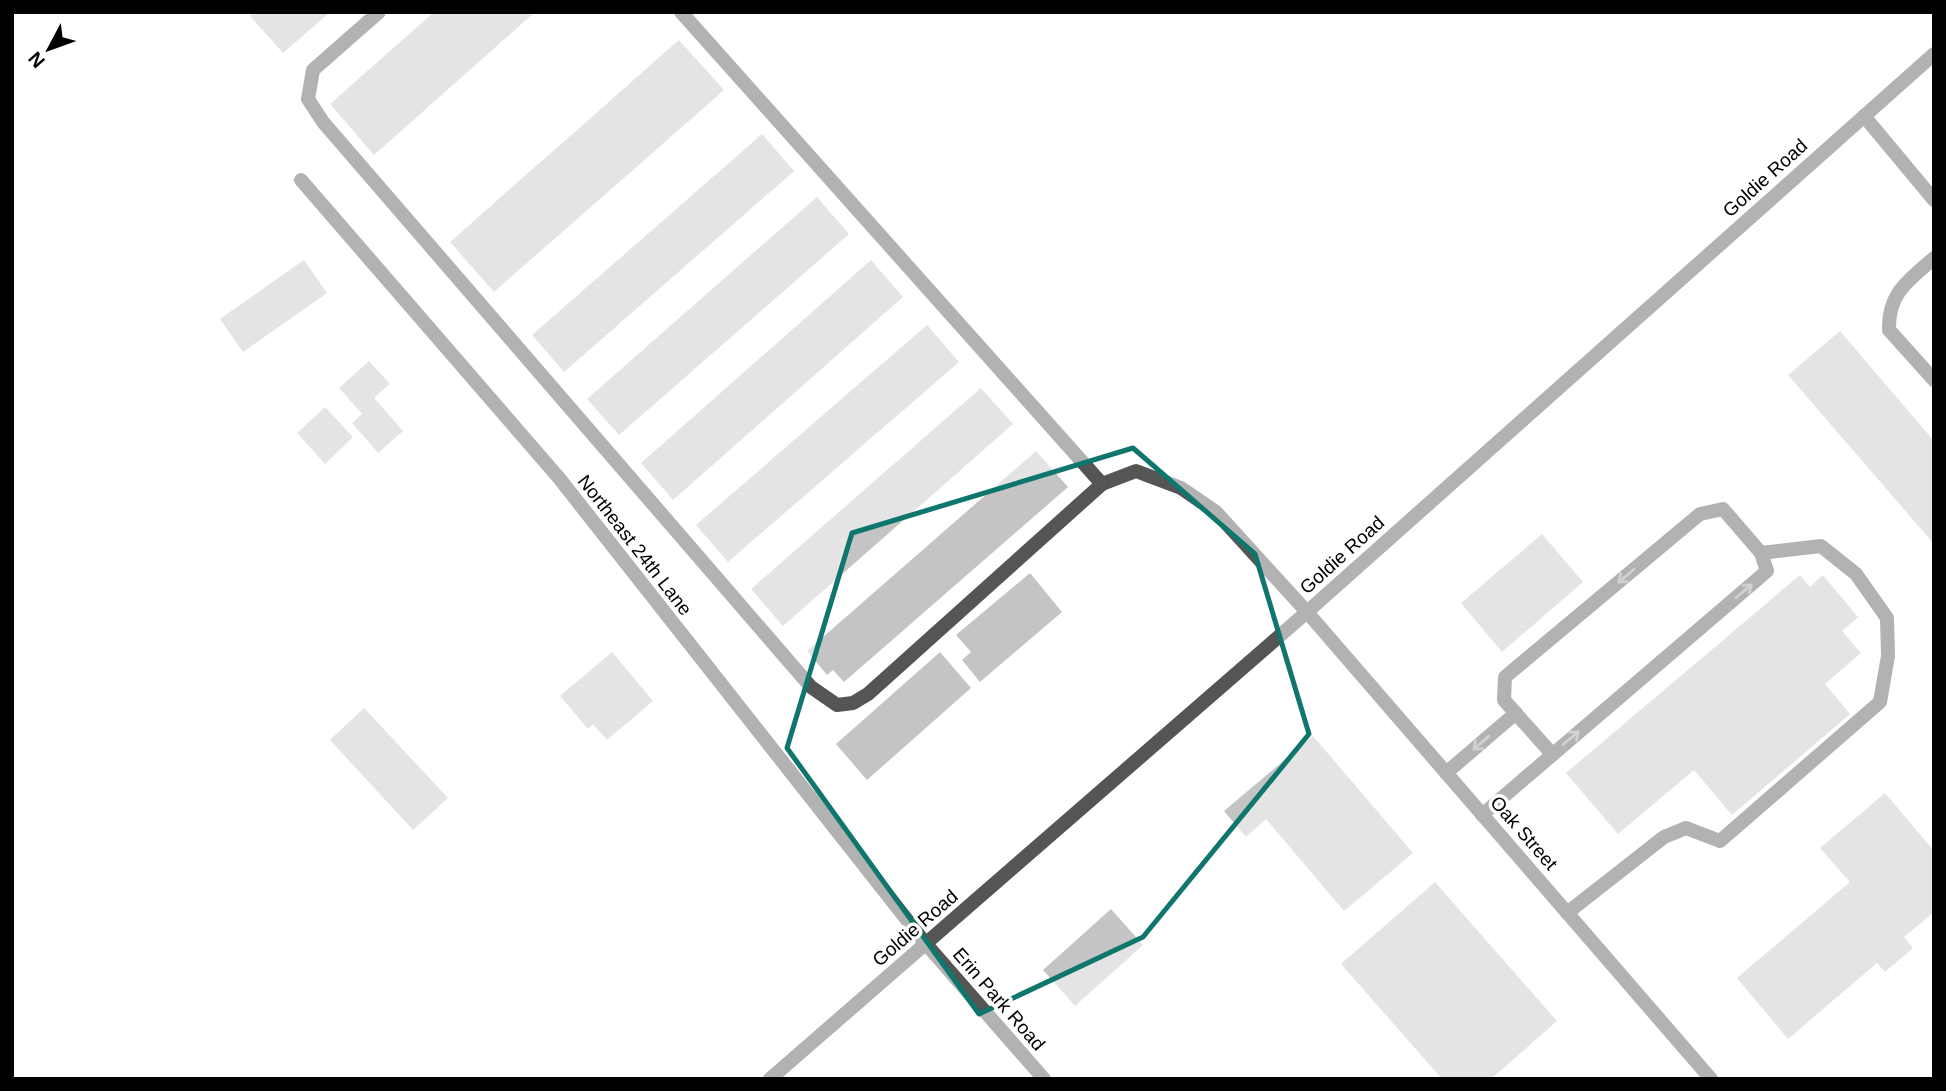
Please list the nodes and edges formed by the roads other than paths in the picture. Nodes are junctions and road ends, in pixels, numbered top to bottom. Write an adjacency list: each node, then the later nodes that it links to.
1 (379, 12): 9 (street)
2 (681, 12): 9 (street)
3 (1934, 54): 4 (street, Goldie Road)
4 (1864, 116): 6 (street); 11 (street, Goldie Road)
5 (301, 180): 17 (street, Northeast 24th Lane)
6 (1934, 200)
7 (1934, 258): 8 (street)
8 (1934, 380)
9 (1102, 484): 11 (street, Oak Street)
10 (1761, 553): 12 (street, one-way to 12); 13 (street, one-way to 10); 16 (street)
11 (1307, 612): 14 (street, Oak Street); 17 (street, Goldie Road)
12 (1516, 713): 13 (street); 14 (street, one-way to 14)
13 (1552, 754): 15 (street)
14 (1446, 774): 15 (street, Oak Street)
15 (1482, 815): 16 (street, Oak Street)
16 (1567, 913): 20 (street, Oak Street)
17 (926, 944): 18 (street, Goldie Road); 19 (street, Erin Park Road)
18 (770, 1079)
19 (1044, 1079)
20 (1711, 1079)

